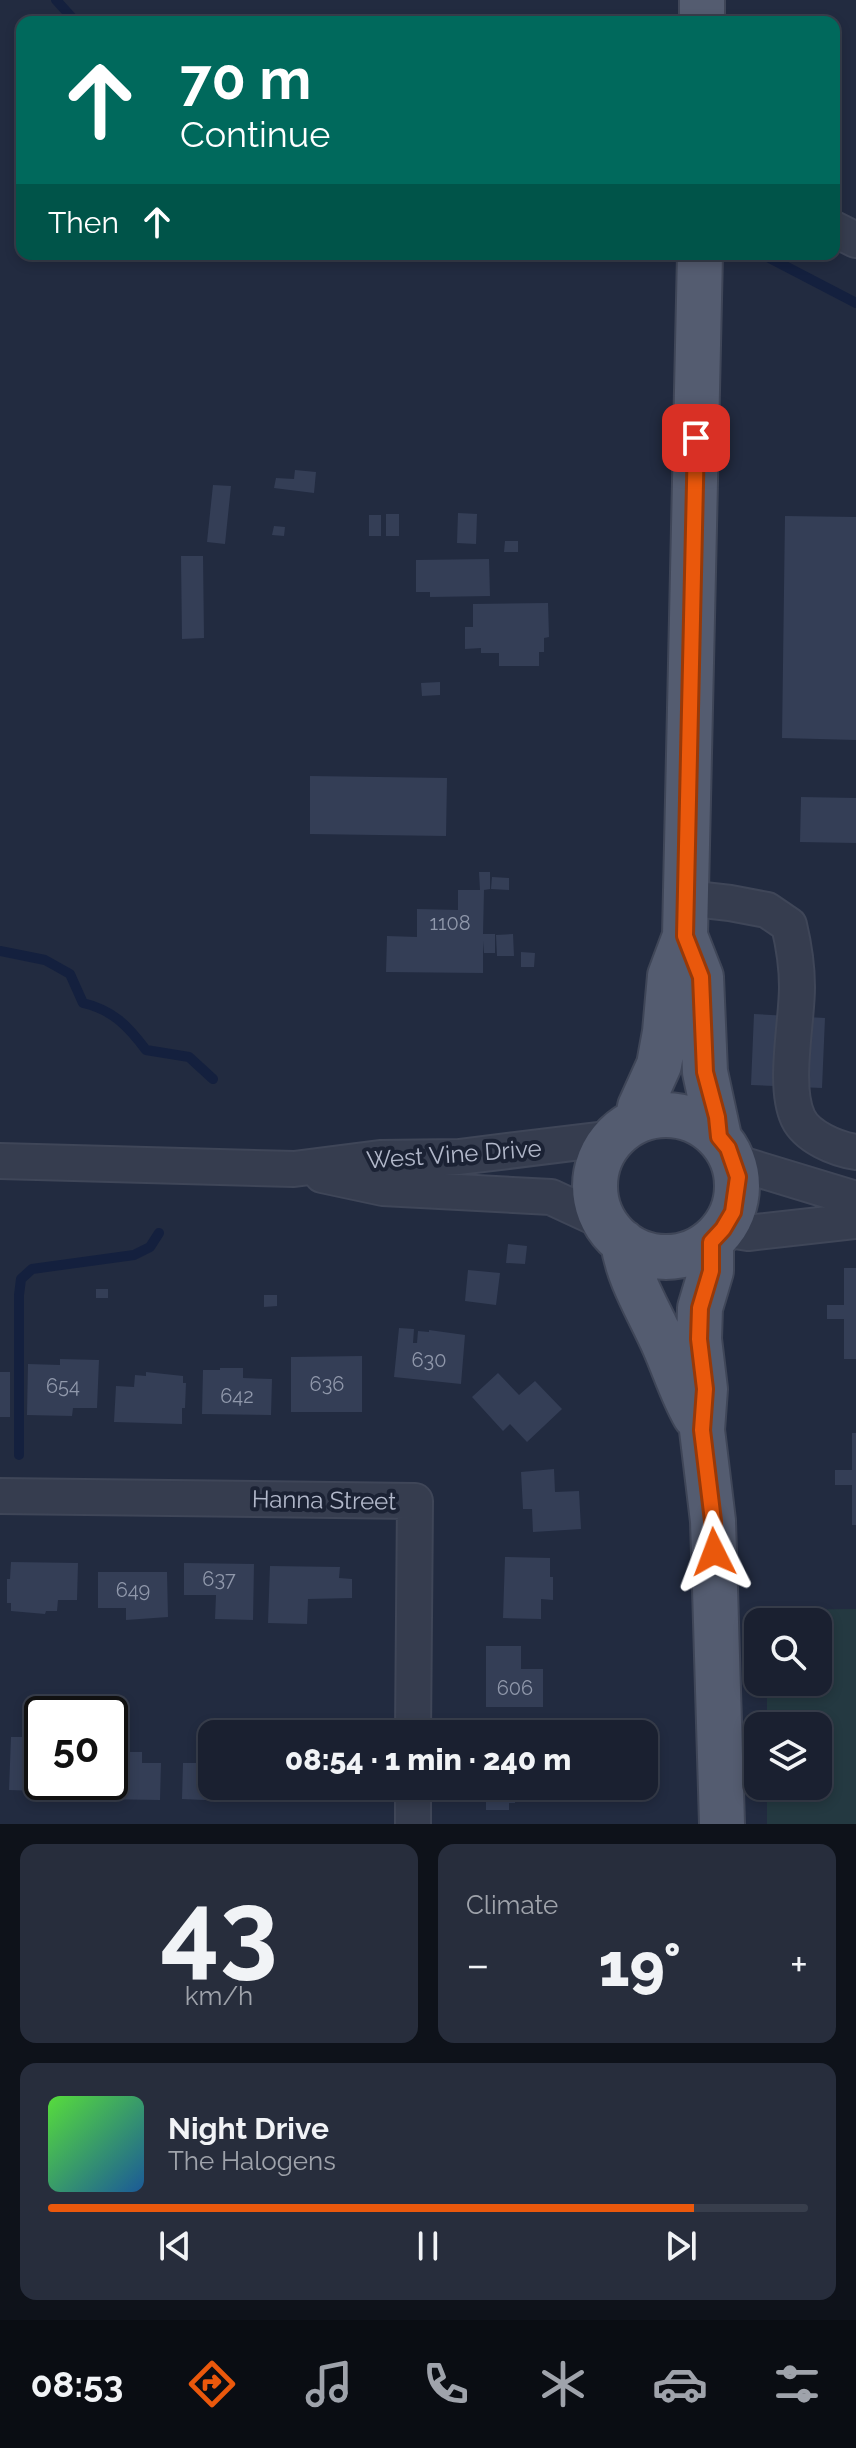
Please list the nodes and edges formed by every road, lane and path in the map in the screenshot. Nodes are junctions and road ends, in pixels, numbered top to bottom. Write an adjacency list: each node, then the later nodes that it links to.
1 (700, 260): 2 (main road)
2 (686, 917): 3 (main road); 4 (main road); 5 (street)
3 (626, 1130): 4 (main road); 7 (street, West Vine Drive); 10 (main road)
4 (726, 1149): 8 (street); 11 (main road)
5 (856, 1152)
6 (0, 1161): 7 (street, West Vine Drive)
7 (294, 1169): 10 (street, West Vine Drive)
8 (856, 1199)
9 (856, 1221): 11 (street)
10 (614, 1232): 11 (main road); 12 (main road)
11 (717, 1236): 12 (main road)
12 (702, 1430): 17 (main road)
13 (0, 1496): 14 (street, Hanna Street)
14 (413, 1720)
15 (413, 1800): 16 (street)
16 (413, 1824)
17 (722, 1824)

